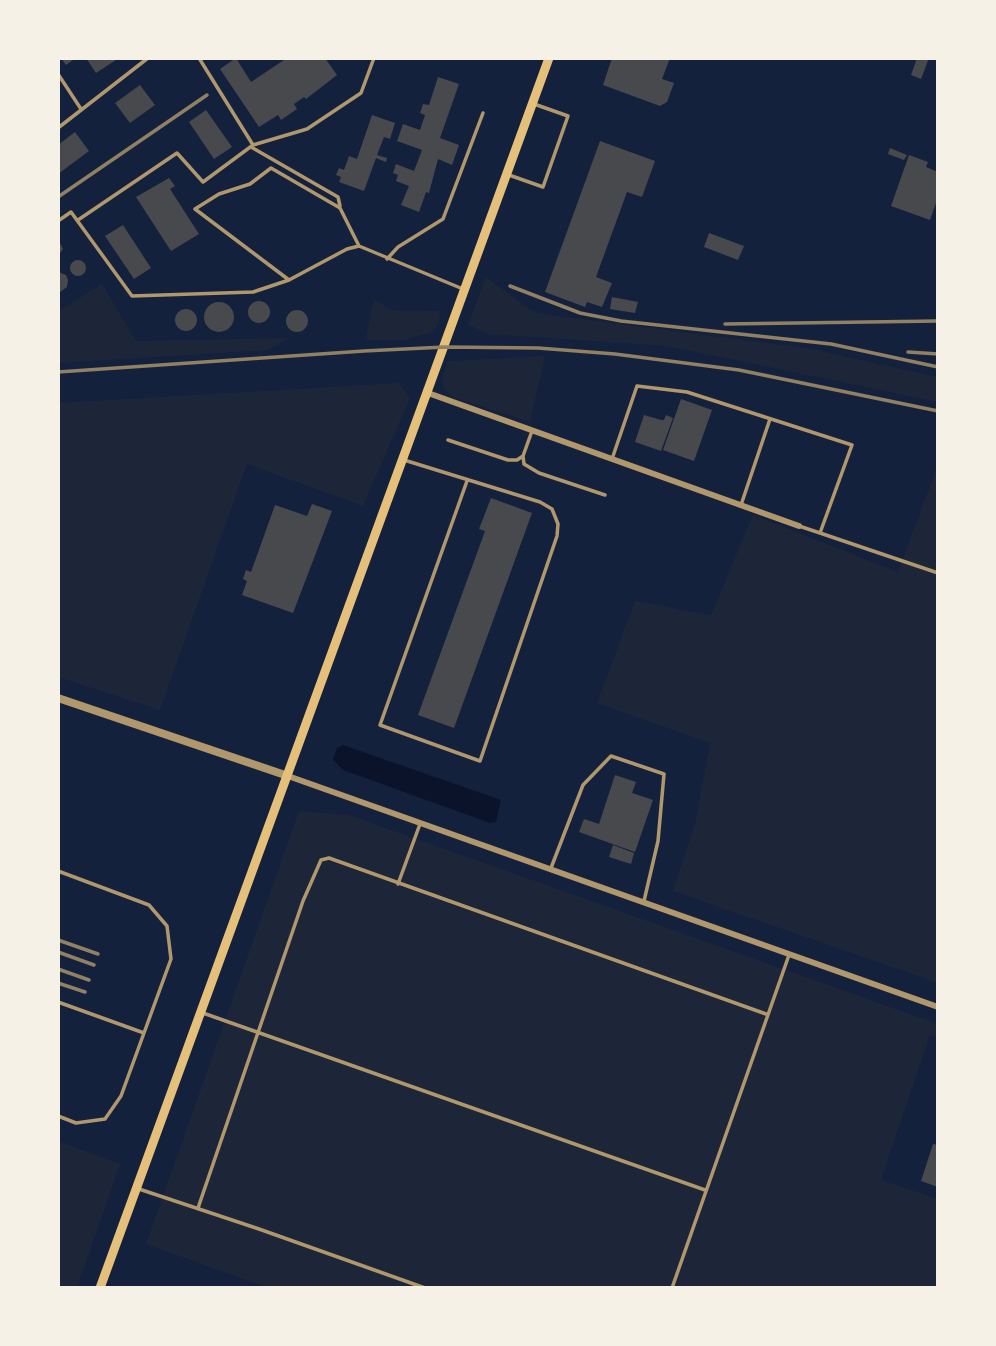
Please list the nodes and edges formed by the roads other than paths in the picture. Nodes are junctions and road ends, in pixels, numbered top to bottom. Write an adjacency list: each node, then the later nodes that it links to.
1 (148, 58): 9 (lane)
2 (198, 58): 12 (lane)
3 (374, 58): 12 (lane)
4 (549, 58): 8 (main road)
5 (564, 58): 6 (lane)
6 (584, 58)
7 (58, 74): 9 (lane)
8 (533, 104): 13 (main road); 13 (lane)
9 (81, 109): 11 (lane)
10 (483, 113): 18 (lane)
11 (58, 128)
12 (252, 146): 14 (lane); 15 (lane)
13 (507, 174): 20 (main road)
14 (340, 208): 17 (lane); 19 (lane)
15 (78, 220): 16 (lane); 19 (lane)
16 (58, 221)
17 (359, 246): 18 (lane); 19 (lane)
18 (387, 259): 20 (lane)
19 (289, 280)
20 (465, 290): 21 (main road)
21 (428, 393): 23 (street); 27 (main road)
22 (771, 419): 26 (lane); 30 (lane); 32 (lane)
23 (532, 430): 25 (lane); 26 (street)
24 (448, 440): 25 (lane)
25 (523, 456): 29 (lane)
26 (612, 459): 30 (street)
27 (404, 460): 28 (lane); 35 (main road)
28 (467, 481): 28 (lane)
29 (606, 495)
30 (741, 505): 31 (street)
31 (799, 526): 32 (lane)
32 (820, 533): 33 (lane)
33 (938, 573)
34 (58, 698): 35 (street)
35 (288, 776): 36 (street); 44 (main road)
36 (420, 824): 37 (street); 39 (lane)
37 (550, 870): 40 (street); 40 (lane)
38 (58, 871): 46 (lane)
39 (398, 884): 45 (lane); 47 (lane)
40 (643, 903): 41 (street)
41 (789, 955): 43 (street); 45 (lane)
42 (58, 1002): 46 (lane)
43 (938, 1007)
44 (201, 1012): 47 (lane); 49 (main road)
45 (766, 1014): 50 (lane)
46 (144, 1033): 48 (lane)
47 (260, 1033): 50 (lane); 51 (lane)
48 (58, 1116)
49 (137, 1189): 51 (lane); 52 (main road)
50 (705, 1190): 54 (lane)
51 (198, 1208): 53 (lane)
52 (100, 1288)
53 (425, 1288)
54 (672, 1288)

